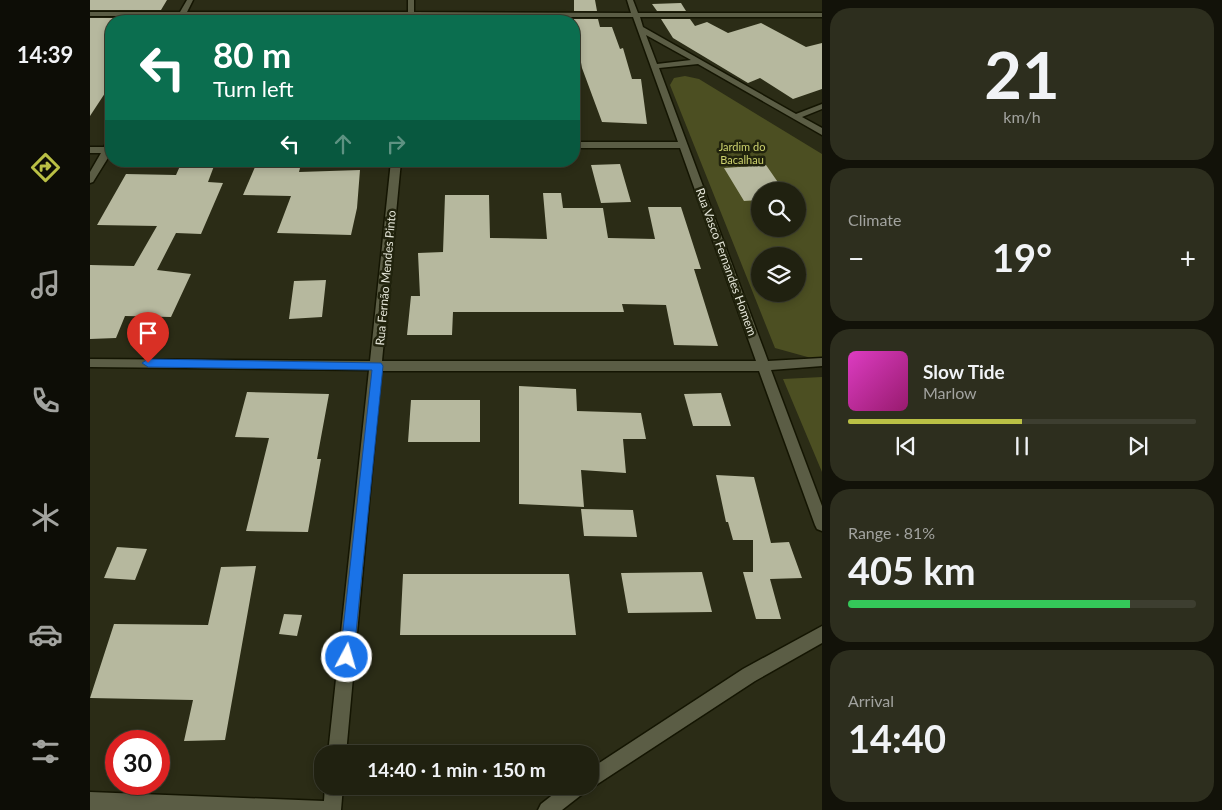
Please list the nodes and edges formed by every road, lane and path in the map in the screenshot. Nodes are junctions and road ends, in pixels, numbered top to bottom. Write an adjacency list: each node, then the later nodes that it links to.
1 (190, 0): 7 (street)
2 (411, 0): 8 (street)
3 (630, 0): 5 (street, Rua Vasco Fernandes Homem)
4 (90, 14): 6 (street)
5 (635, 14): 9 (street); 10 (street); 11 (street, Rua Vasco Fernandes Homem)
6 (112, 15)
7 (182, 15)
8 (411, 15)
9 (579, 15)
10 (822, 15)
11 (640, 28): 12 (street); 13 (street, Rua Vasco Fernandes Homem)
12 (700, 62): 13 (street); 15 (street)
13 (655, 66): 17 (street, Rua Vasco Fernandes Homem)
14 (822, 106): 15 (street)
15 (796, 117): 16 (street)
16 (822, 132)
17 (684, 145): 18 (street); 27 (street, Rua Vasco Fernandes Homem)
18 (580, 146)
19 (105, 148): 20 (street)
20 (90, 150)
21 (105, 155): 23 (street)
22 (395, 167): 26 (street, Rua Fernão Mendes Pinto)
23 (90, 180)
24 (822, 362): 27 (street)
25 (90, 363): 26 (street)
26 (378, 366): 27 (street); 30 (street, Rua Fernão Mendes Pinto)
27 (763, 366): 28 (street, Rua Vasco Fernandes Homem)
28 (822, 525)
29 (822, 634): 31 (street)
30 (338, 745)
31 (599, 773)
32 (333, 795): 35 (street)
33 (567, 795): 36 (street)
34 (90, 801): 35 (street)
35 (332, 810)
36 (547, 810)

